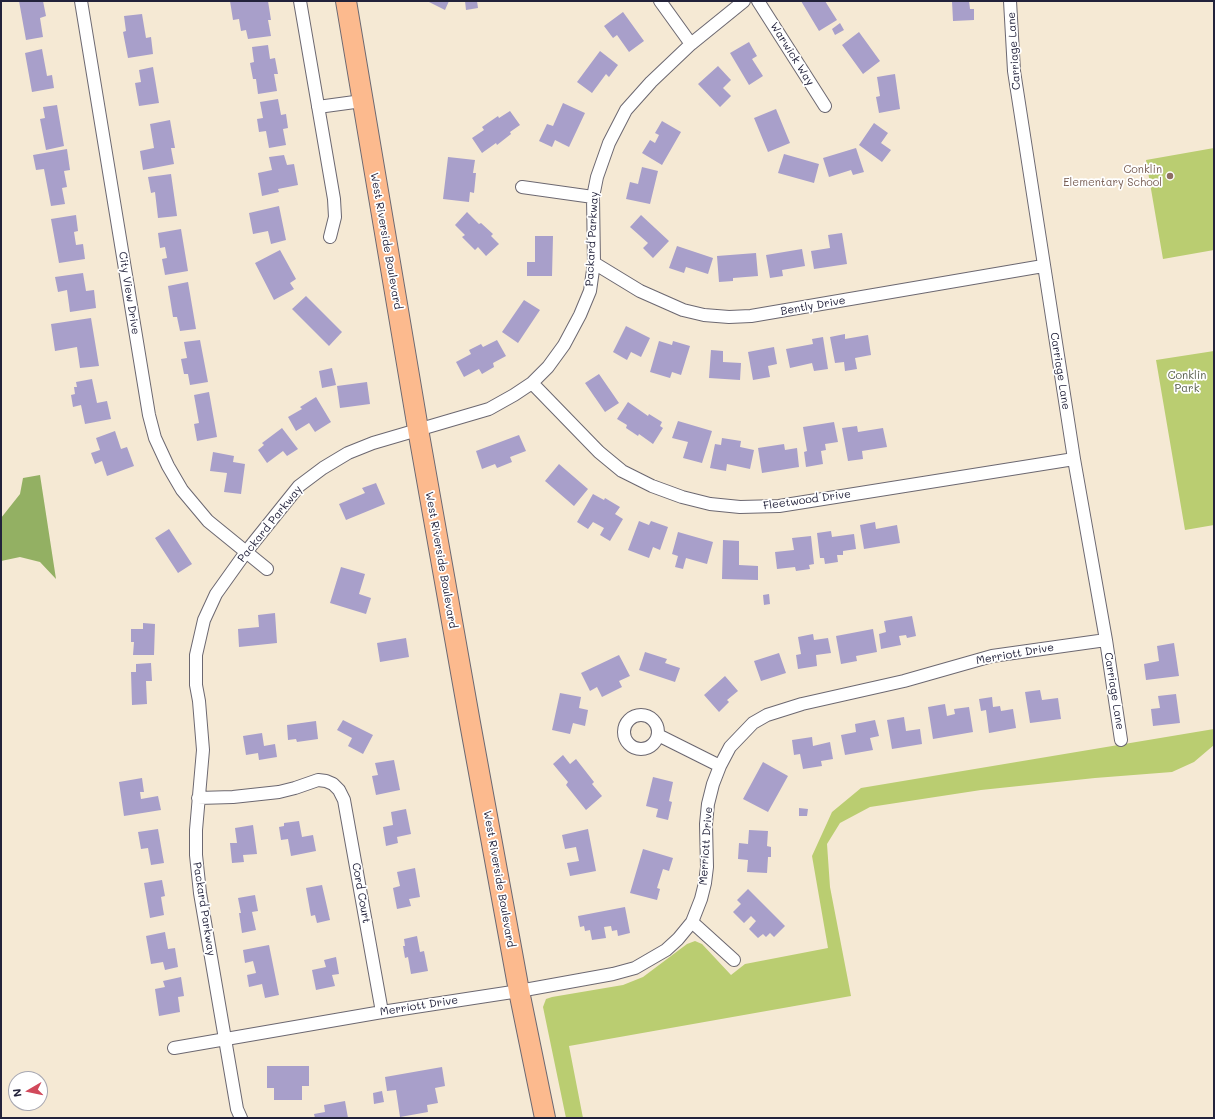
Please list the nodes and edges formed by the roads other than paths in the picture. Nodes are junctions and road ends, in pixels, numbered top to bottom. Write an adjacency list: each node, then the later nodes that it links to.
1 (81, 1): 20 (street, City View Drive)
2 (300, 1): 11 (street)
3 (346, 1): 9 (main road, West Riverside Boulevard)
4 (660, 1): 8 (street)
5 (744, 1): 8 (street, Packard Parkway)
6 (758, 1): 10 (street, Warwick Way)
7 (1010, 1): 16 (street, Carriage Lane)
8 (691, 44): 13 (street, Packard Parkway)
9 (362, 101): 11 (street); 18 (main road, West Riverside Boulevard)
10 (825, 106)
11 (318, 107): 14 (street)
12 (522, 186): 13 (street)
13 (593, 197): 15 (street, Packard Parkway)
14 (330, 237)
15 (594, 263): 16 (street, Bently Drive); 17 (street, Packard Parkway)
16 (1043, 266): 19 (street, Carriage Lane)
17 (532, 383): 18 (street, Packard Parkway); 19 (street, Fleetwood Drive)
18 (418, 429): 20 (street, Packard Parkway); 29 (main road, West Riverside Boulevard)
19 (1074, 459): 22 (street, Carriage Lane)
20 (246, 552): 21 (street, City View Drive); 26 (street, Packard Parkway)
21 (267, 570)
22 (1106, 640): 24 (street, Carriage Lane); 25 (street, Merriott Drive)
23 (658, 735): 25 (street)
24 (1122, 740)
25 (720, 766): 27 (street, Merriott Drive)
26 (198, 798): 30 (street, Cord Court); 31 (street, Packard Parkway)
27 (692, 922): 28 (street); 29 (street, Merriott Drive)
28 (734, 960)
29 (519, 991): 30 (street, Merriott Drive); 34 (main road, West Riverside Boulevard)
30 (382, 1012): 31 (street, Merriott Drive)
31 (226, 1039): 32 (street, Merriott Drive); 33 (street, Packard Parkway)
32 (174, 1048)
33 (241, 1118)
34 (545, 1118)

